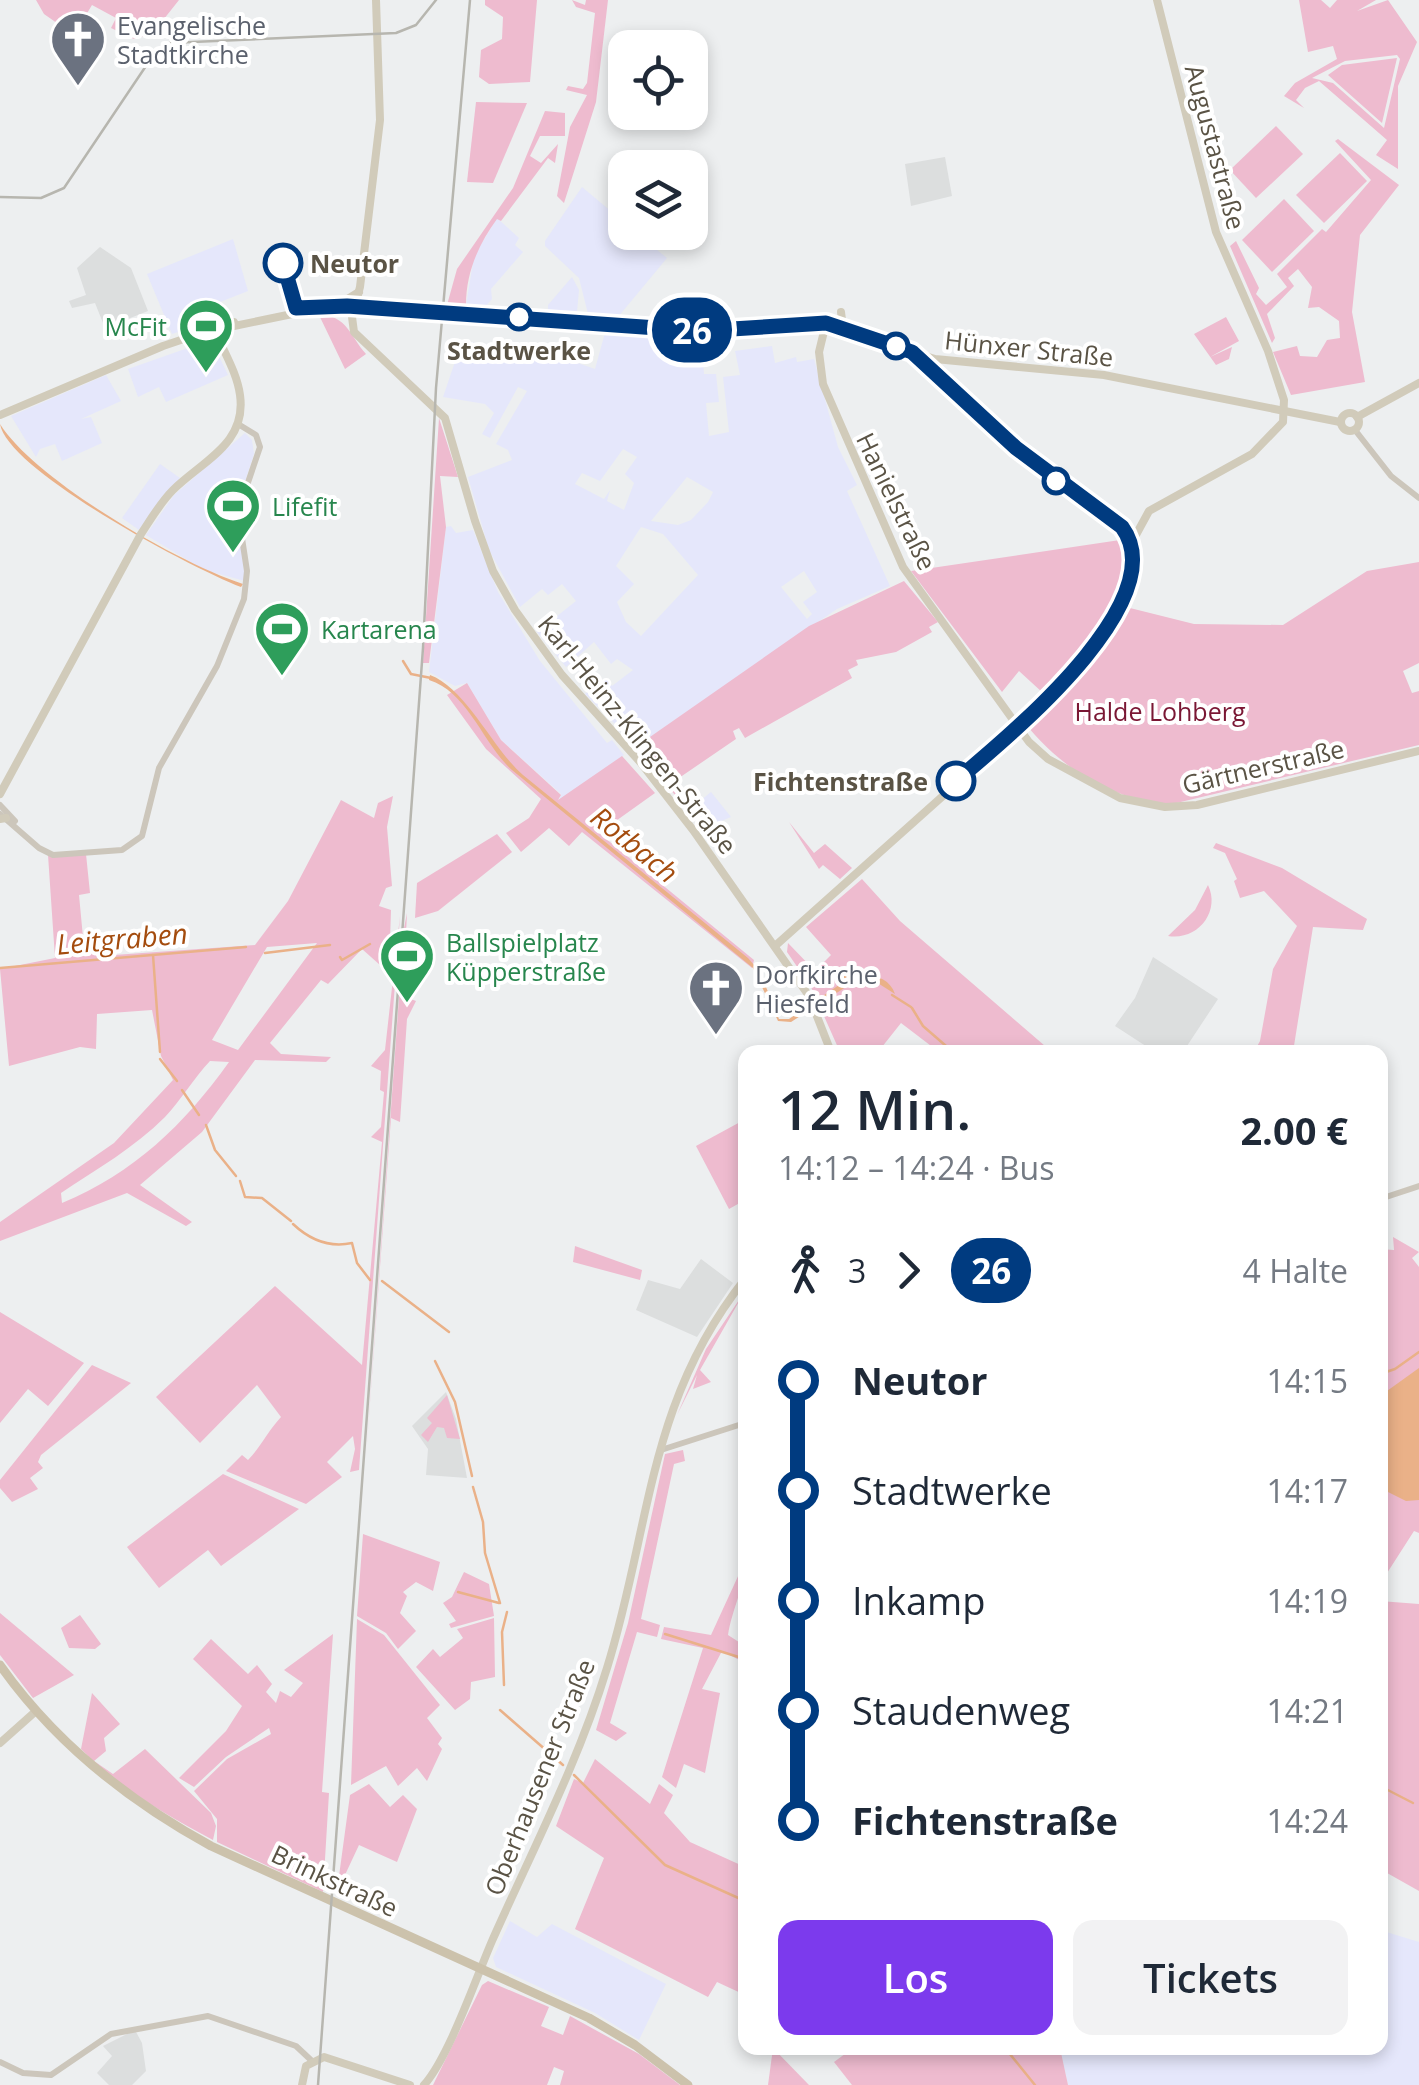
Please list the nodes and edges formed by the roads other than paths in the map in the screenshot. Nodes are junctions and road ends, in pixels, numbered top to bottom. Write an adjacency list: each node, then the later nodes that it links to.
1 (376, 0): 3 (main road)
2 (1156, 0): 17 (main road, Augustastraße)
3 (360, 292): 4 (main road); 5 (main road)
4 (338, 306): 5 (main road); 12 (main road)
5 (356, 309): 6 (main road); 8 (main road, Hünxer Straße); 10 (main road); 14 (main road)
6 (319, 311): 9 (main road); 10 (main road)
7 (841, 312): 11 (main road)
8 (826, 323): 11 (main road, Hünxer Straße); 27 (main road, Hanielstraße)
9 (235, 327): 12 (main road); 15 (main road)
10 (353, 328): 14 (main road, Karl-Heinz-Klingen-Straße)
11 (842, 328): 18 (main road, Hünxer Straße)
12 (215, 330): 13 (main road); 15 (main road)
13 (197, 336): 15 (main road); 20 (main road)
14 (363, 344): 33 (main road, Karl-Heinz-Klingen-Straße)
15 (224, 350): 23 (main road)
16 (1419, 383): 21 (main road)
17 (1281, 389): 18 (main road); 19 (main road, Augustastraße)
18 (1266, 409): 19 (main road, Hünxer Straße); 25 (main road)
19 (1285, 413): 22 (main road, Hünxer Straße); 25 (main road)
20 (0, 415)
21 (1356, 416): 22 (main road); 24 (main road)
22 (1340, 422): 24 (main road)
23 (238, 424): 29 (main road); 32 (street)
24 (1354, 430): 26 (street)
25 (1275, 432): 27 (main road)
26 (1419, 498)
27 (1018, 728): 28 (main road, Gärtnerstraße); 33 (main road)
28 (1419, 751)
29 (1, 789)
30 (0, 806): 32 (street)
31 (2, 817): 32 (street)
32 (64, 855)
33 (775, 946): 34 (main road)
34 (828, 1045)
35 (1419, 1186): 36 (street)
36 (1388, 1196)
37 (738, 1290): 39 (main road, Oberhausener Straße)
38 (738, 1425): 39 (street)
39 (658, 1447): 43 (main road, Oberhausener Straße)
40 (0, 1665): 41 (main road, Brinkstraße)
41 (36, 1711): 42 (main road); 43 (main road, Brinkstraße)
42 (0, 1743)
43 (480, 1969): 48 (main road, Oberhausener Straße); 49 (main road, Brinkstraße)
44 (312, 2060): 45 (street); 46 (main road); 47 (main road)
45 (0, 2062)
46 (302, 2085)
47 (410, 2085)
48 (424, 2085)
49 (688, 2085)

